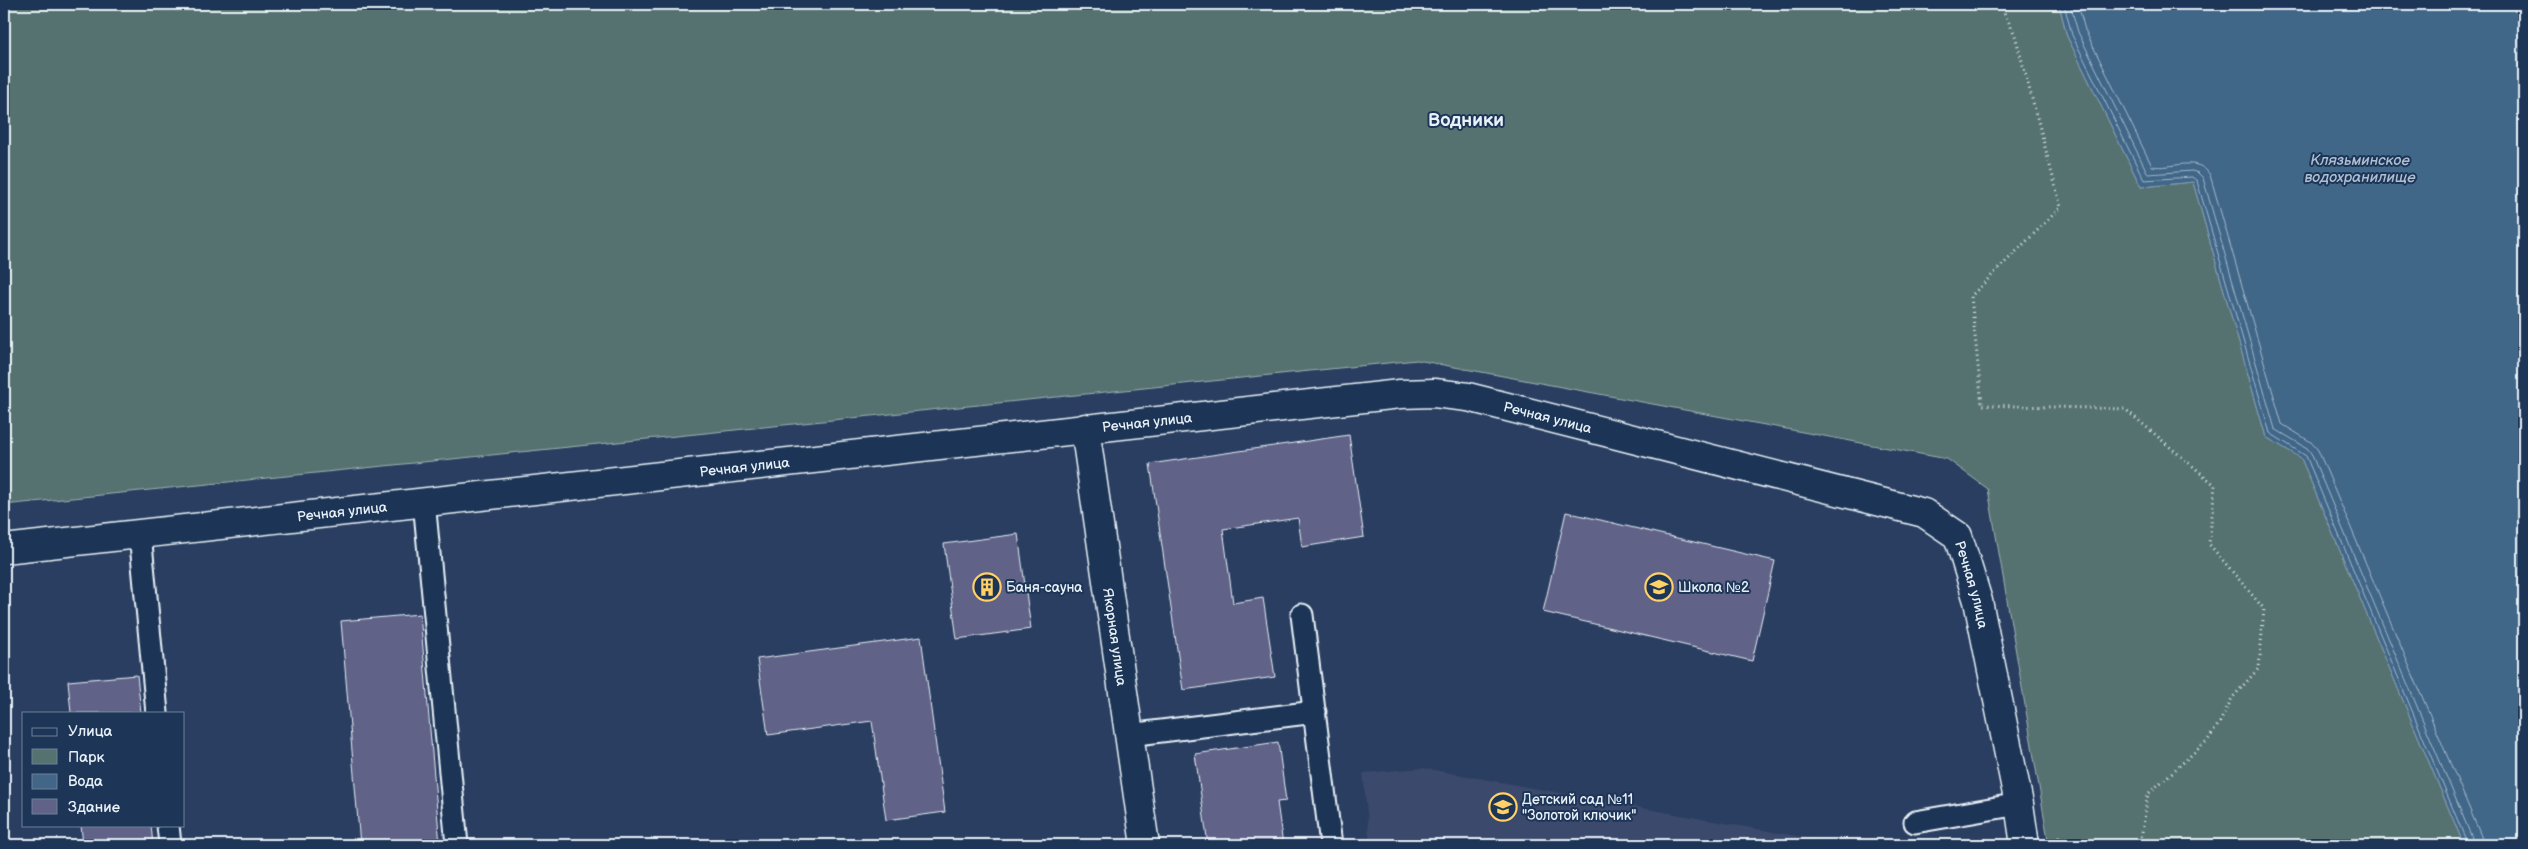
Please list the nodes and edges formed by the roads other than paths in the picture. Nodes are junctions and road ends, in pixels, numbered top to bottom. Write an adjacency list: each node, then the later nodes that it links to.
1 (1085, 428): 2 (street, Речная улица); 8 (street, Якорная улица); 9 (street, Речная улица)
2 (424, 501): 3 (street, Речная улица); 13 (lane)
3 (140, 533): 4 (street, Речная улица); 6 (lane)
4 (4, 548)
5 (1302, 615): 7 (lane)
6 (157, 712)
7 (1315, 712): 8 (lane); 15 (lane)
8 (1129, 735): 14 (street, Якорная улица)
9 (2020, 804): 10 (lane); 16 (street, Речная улица)
10 (1916, 822)
11 (168, 826): 12 (lane)
12 (170, 845)
13 (457, 845)
14 (1145, 845)
15 (1331, 845)
16 (2025, 845)

